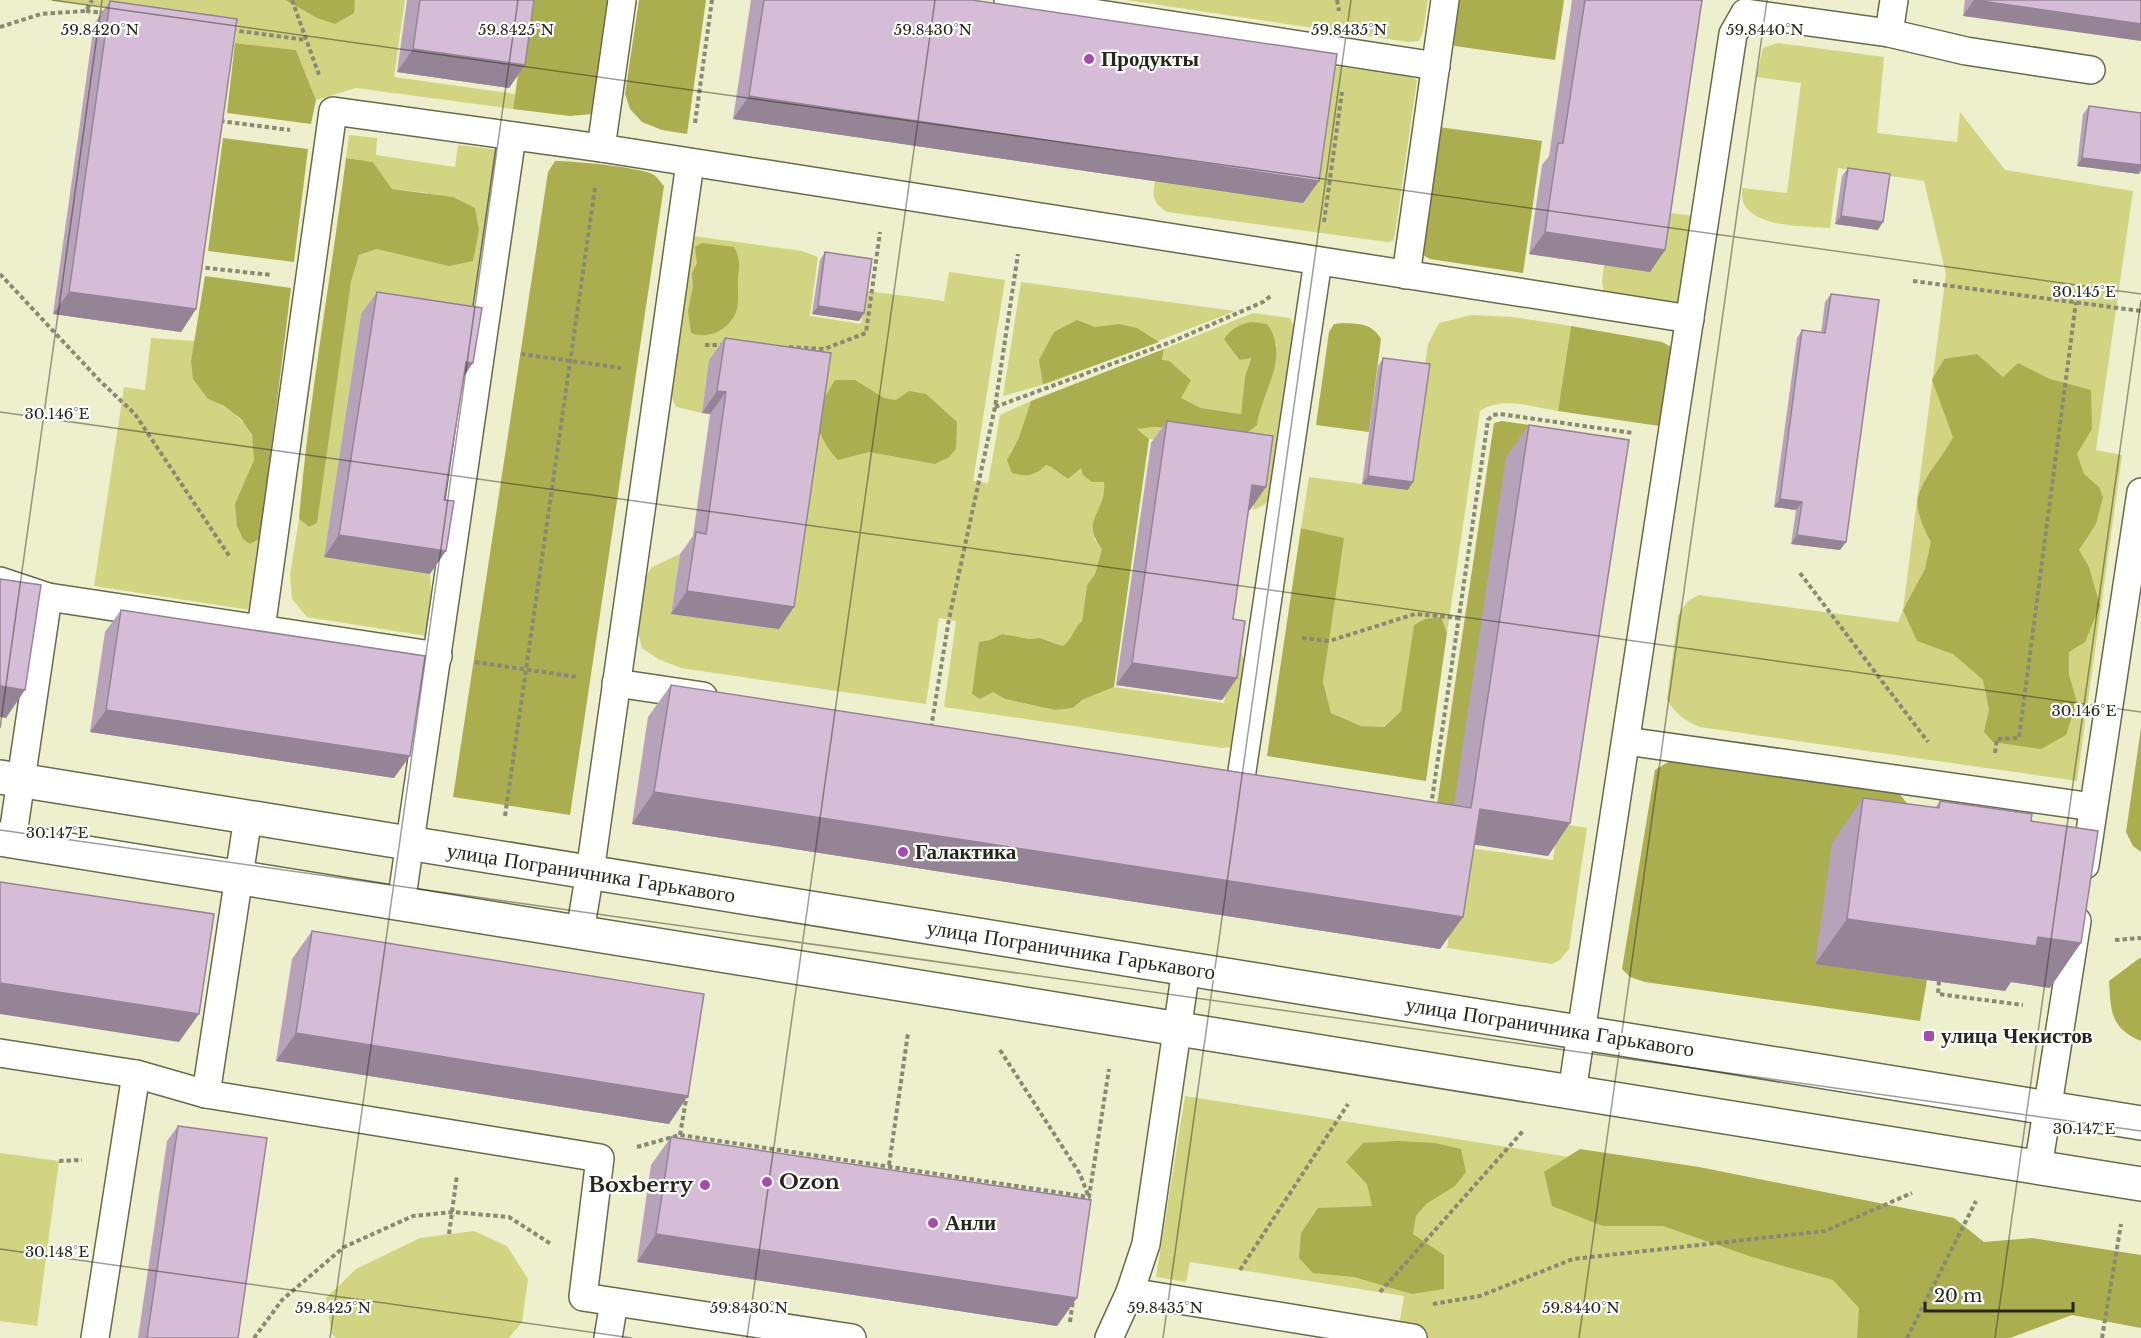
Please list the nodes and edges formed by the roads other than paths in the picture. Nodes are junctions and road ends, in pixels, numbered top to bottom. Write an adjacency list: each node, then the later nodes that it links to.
1 (622, 0): 9 (lane)
2 (1008, 0): 6 (lane)
3 (1445, 0): 6 (lane)
4 (1894, 0): 5 (lane)
5 (1889, 33): 7 (lane); 13 (lane)
6 (1436, 66): 12 (lane)
7 (2091, 70)
8 (512, 136): 9 (lane); 17 (lane); 18 (lane)
9 (601, 148): 10 (lane)
10 (690, 162): 11 (lane); 19 (lane)
11 (1318, 261): 12 (lane); 22 (lane)
12 (1406, 274): 13 (lane)
13 (1690, 319): 21 (lane)
14 (2141, 492): 24 (lane)
15 (0, 581): 16 (lane)
16 (48, 597): 17 (lane); 23 (lane)
17 (261, 629): 18 (lane)
18 (438, 656): 27 (lane)
19 (616, 683): 20 (lane); 28 (lane)
20 (733, 701)
21 (1626, 741): 24 (lane); 34 (lane)
22 (1240, 778)
23 (10, 779): 25 (street, улица Пограничника Гарькавого); 26 (lane)
24 (2093, 807): 39 (lane)
25 (248, 817): 27 (street, улица Пограничника Гарькавого); 29 (lane)
26 (6, 840): 29 (street)
27 (412, 844): 28 (street, улица Пограничника Гарькавого); 30 (lane)
28 (590, 872): 31 (lane); 32 (street, улица Пограничника Гарькавого)
29 (239, 877): 30 (street); 38 (lane)
30 (402, 904): 31 (street)
31 (580, 932): 33 (street)
32 (1186, 969): 33 (lane); 34 (street, улица Пограничника Гарькавого)
33 (1176, 1028): 37 (street); 43 (lane)
34 (1582, 1033): 37 (lane); 39 (street, улица Пограничника Гарькавого)
35 (0, 1053): 36 (lane)
36 (136, 1074): 38 (lane); 45 (lane)
37 (1572, 1092): 41 (street)
38 (206, 1094): 44 (lane)
39 (2048, 1108): 40 (street, улица Пограничника Гарькавого); 41 (lane)
40 (2141, 1123)
41 (2038, 1167): 42 (street)
42 (2141, 1184)
43 (1130, 1292): 48 (lane); 49 (lane)
44 (614, 1302): 46 (lane); 47 (lane)
45 (95, 1338)
46 (608, 1338)
47 (850, 1338)
48 (1109, 1338)
49 (1413, 1338)

